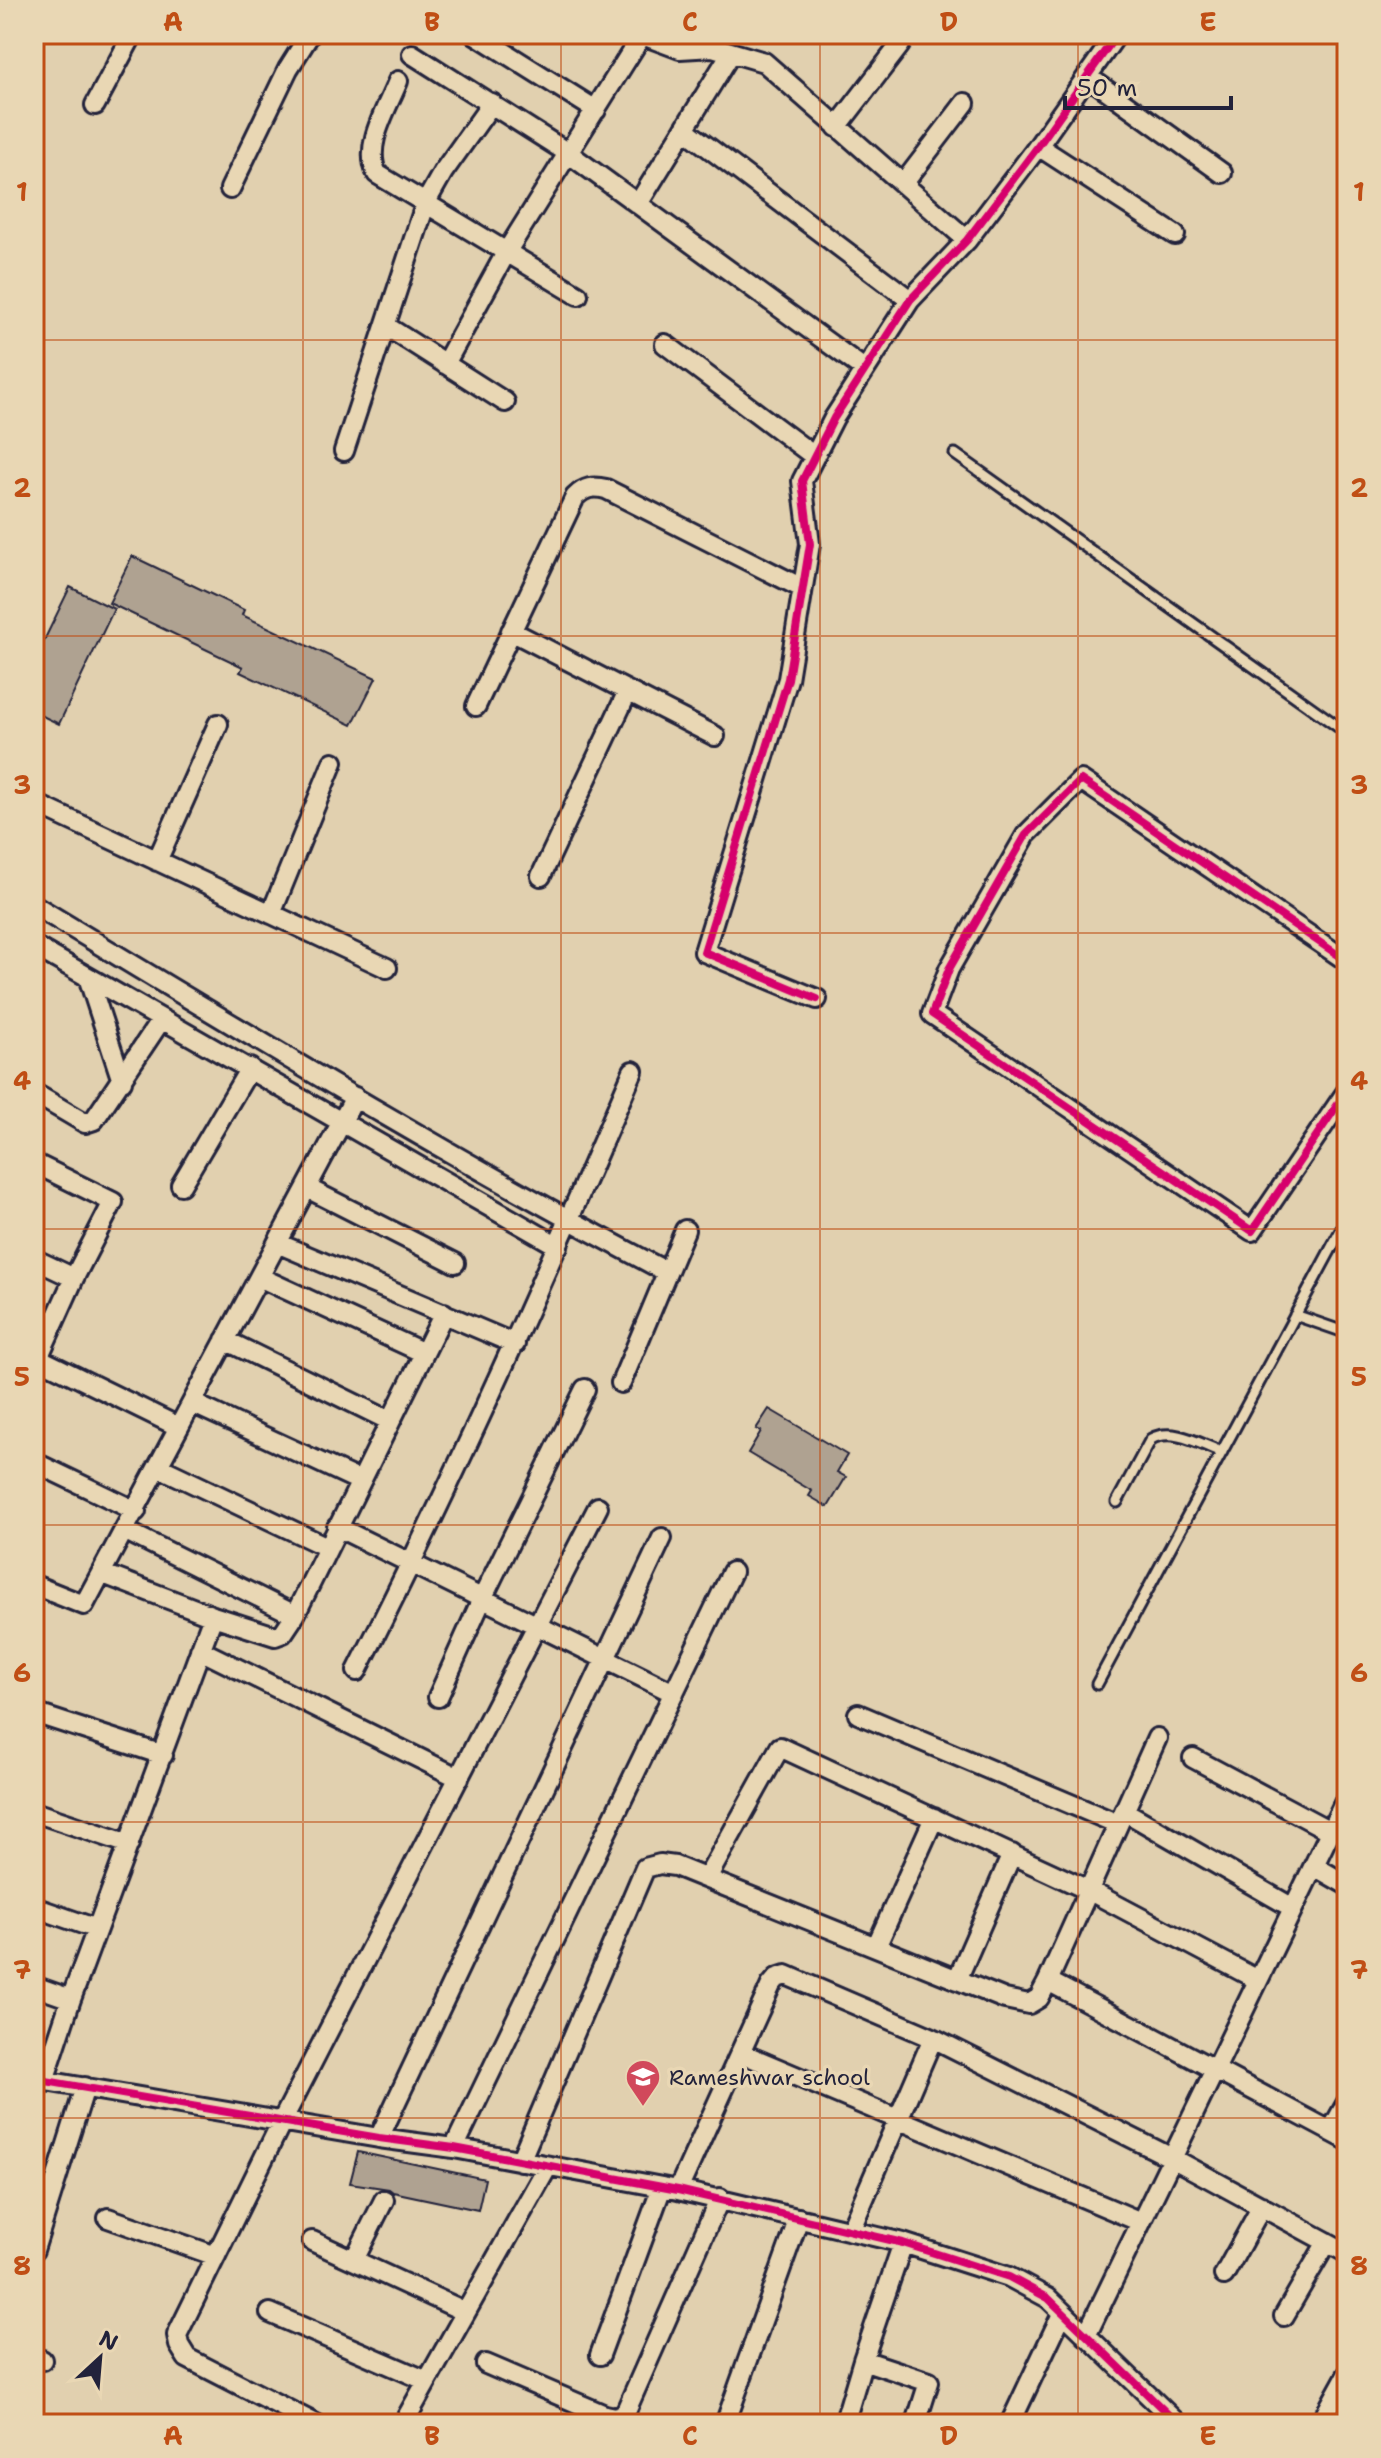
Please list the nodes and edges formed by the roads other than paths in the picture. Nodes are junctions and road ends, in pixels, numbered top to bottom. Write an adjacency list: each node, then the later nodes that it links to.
1 (133, 34): 13 (street)
2 (310, 34): 21 (street)
3 (475, 34): 14 (street)
4 (1117, 34): 9 (street)
5 (641, 35): 6 (street); 14 (street)
6 (722, 45): 15 (street); 16 (street)
7 (900, 45): 15 (street)
8 (412, 54): 11 (street)
9 (1087, 76): 17 (street); 19 (street)
10 (398, 81): 22 (street)
11 (492, 103): 18 (street); 22 (street)
12 (965, 103): 20 (street)
13 (95, 105)
14 (596, 110): 18 (street)
15 (837, 127): 20 (street)
16 (684, 129): 23 (street); 28 (street)
17 (1038, 146): 24 (street); 25 (street)
18 (568, 153): 23 (street); 26 (street)
19 (1222, 173)
20 (903, 184): 25 (street)
21 (230, 189)
22 (426, 202): 26 (street); 29 (street)
23 (638, 204): 32 (street)
24 (1175, 235)
25 (967, 240): 28 (street)
26 (507, 251): 27 (street); 31 (street)
27 (578, 295)
28 (910, 300): 32 (street)
29 (386, 326): 31 (street); 34 (street)
30 (665, 344): 36 (street)
31 (445, 364): 33 (street)
32 (864, 369): 36 (street)
33 (505, 402)
34 (344, 451)
35 (955, 454): 42 (lane)
36 (814, 456): 37 (street)
37 (802, 588): 38 (street); 54 (street)
38 (511, 631): 39 (street); 40 (street)
39 (628, 691): 43 (street); 47 (street)
40 (476, 706)
41 (218, 724): 46 (street)
42 (1347, 733)
43 (715, 736)
44 (333, 762): 49 (street)
45 (34, 803): 46 (street)
46 (157, 861): 49 (street)
47 (541, 876)
48 (34, 905): 61 (street)
49 (271, 914): 52 (street)
50 (34, 946): 53 (street)
51 (1347, 961): 59 (street)
52 (387, 968)
53 (88, 977): 55 (street); 58 (street)
54 (817, 999)
55 (161, 1020): 56 (street); 58 (street)
56 (250, 1068): 62 (street); 64 (street)
57 (633, 1071): 67 (street)
58 (122, 1081): 60 (street)
59 (1347, 1091)
60 (34, 1093)
61 (355, 1097): 62 (street); 67 (street)
62 (341, 1123): 65 (street); 70 (street)
63 (34, 1163): 75 (street)
64 (181, 1185)
65 (307, 1188): 69 (street); 72 (street)
66 (1347, 1219): 77 (lane)
67 (569, 1220): 70 (street); 73 (street)
68 (685, 1230): 73 (street)
69 (277, 1243): 74 (street); 76 (street)
70 (558, 1246): 80 (street)
71 (34, 1259): 75 (street)
72 (455, 1263)
73 (667, 1272): 83 (street)
74 (259, 1277): 79 (street); 81 (street)
75 (74, 1278): 82 (street)
76 (444, 1313): 80 (street); 81 (street)
77 (1295, 1315): 78 (lane); 88 (lane)
78 (1347, 1333)
79 (225, 1340): 85 (street); 86 (street)
80 (515, 1344): 99 (street)
81 (424, 1353): 86 (street)
82 (36, 1357): 87 (street)
83 (621, 1383)
84 (585, 1389): 103 (street)
85 (192, 1403): 87 (street); 91 (street)
86 (390, 1421): 91 (street)
87 (179, 1427): 90 (street)
88 (1222, 1452): 92 (lane); 110 (lane)
89 (34, 1462): 94 (street)
90 (159, 1467): 94 (street); 98 (street)
91 (360, 1481): 95 (street)
92 (1117, 1502)
93 (598, 1507): 106 (street)
94 (136, 1511): 96 (street)
95 (337, 1527): 98 (street); 99 (street)
96 (126, 1531): 101 (street); 104 (street)
97 (662, 1538): 108 (street)
98 (327, 1547): 104 (street)
99 (412, 1564): 103 (street); 109 (street)
100 (732, 1572): 111 (street)
101 (101, 1573): 102 (street); 105 (street)
102 (34, 1585)
103 (482, 1599): 106 (street); 112 (street)
104 (295, 1615): 105 (street)
105 (213, 1616): 107 (street)
106 (538, 1626): 108 (street); 118 (street)
107 (200, 1650): 116 (street); 118 (street)
108 (605, 1659): 111 (street); 148 (street)
109 (357, 1671)
110 (1097, 1684)
111 (674, 1693): 149 (street)
112 (438, 1697)
113 (34, 1713): 116 (street)
114 (858, 1714): 122 (street)
115 (1157, 1738): 122 (street)
116 (163, 1755): 124 (street)
117 (1193, 1758): 123 (street)
118 (459, 1778): 146 (street)
119 (1347, 1797): 123 (street)
120 (34, 1812): 124 (street)
121 (934, 1818): 125 (street); 127 (street); 133 (street)
122 (1121, 1818): 129 (street); 131 (street)
123 (1330, 1831): 126 (street)
124 (129, 1844): 132 (street)
125 (1012, 1854): 129 (street); 134 (street)
126 (1314, 1866): 128 (street); 131 (street)
127 (707, 1878): 133 (street); 151 (street)
128 (1347, 1885)
129 (1088, 1890): 135 (street); 136 (street)
130 (34, 1907): 132 (street)
131 (1293, 1908): 135 (street)
132 (97, 1929): 138 (street)
133 (876, 1947): 134 (street)
134 (957, 1980): 136 (street)
135 (1258, 1980): 141 (street)
136 (1048, 1981): 141 (street)
137 (34, 1986): 138 (street)
138 (71, 1999): 142 (street)
139 (933, 2038): 140 (street); 145 (street); 150 (street)
140 (741, 2053): 145 (street); 153 (street)
141 (1215, 2070): 147 (street); 150 (street)
142 (39, 2080): 143 (street)
143 (85, 2087): 146 (street); 161 (street)
144 (1347, 2102): 147 (street)
145 (898, 2119): 159 (street); 160 (street)
146 (282, 2121): 148 (street); 166 (street)
147 (1339, 2136)
148 (379, 2138): 149 (street)
149 (454, 2148): 151 (street)
150 (1172, 2158): 156 (street); 159 (street)
151 (520, 2161): 152 (street)
152 (548, 2166): 153 (street); 169 (street)
153 (670, 2188): 154 (street); 174 (street)
154 (720, 2198): 158 (street); 176 (street)
155 (384, 2200): 167 (street)
156 (1262, 2206): 163 (street); 168 (street)
157 (108, 2218): 166 (street)
158 (799, 2218): 160 (street); 182 (street)
159 (1141, 2222): 173 (street)
160 (850, 2231): 164 (street)
161 (36, 2238)
162 (312, 2241): 167 (street)
163 (1327, 2242): 165 (street); 172 (street)
164 (903, 2243): 171 (street); 175 (street)
165 (1347, 2253)
166 (216, 2256): 180 (street)
167 (354, 2260): 169 (street)
168 (1224, 2275)
169 (466, 2312): 178 (street)
170 (270, 2313): 178 (street)
171 (1062, 2314): 173 (street); 184 (street)
172 (1284, 2316)
173 (1086, 2336): 185 (street)
174 (600, 2355)
175 (863, 2360): 179 (street); 183 (street)
176 (486, 2364)
177 (1347, 2375): 186 (street)
178 (427, 2381): 181 (street)
179 (916, 2423)
180 (316, 2424)
181 (403, 2424)
182 (725, 2424)
183 (844, 2424)
184 (1010, 2424)
185 (1178, 2424)
186 (1320, 2424)

